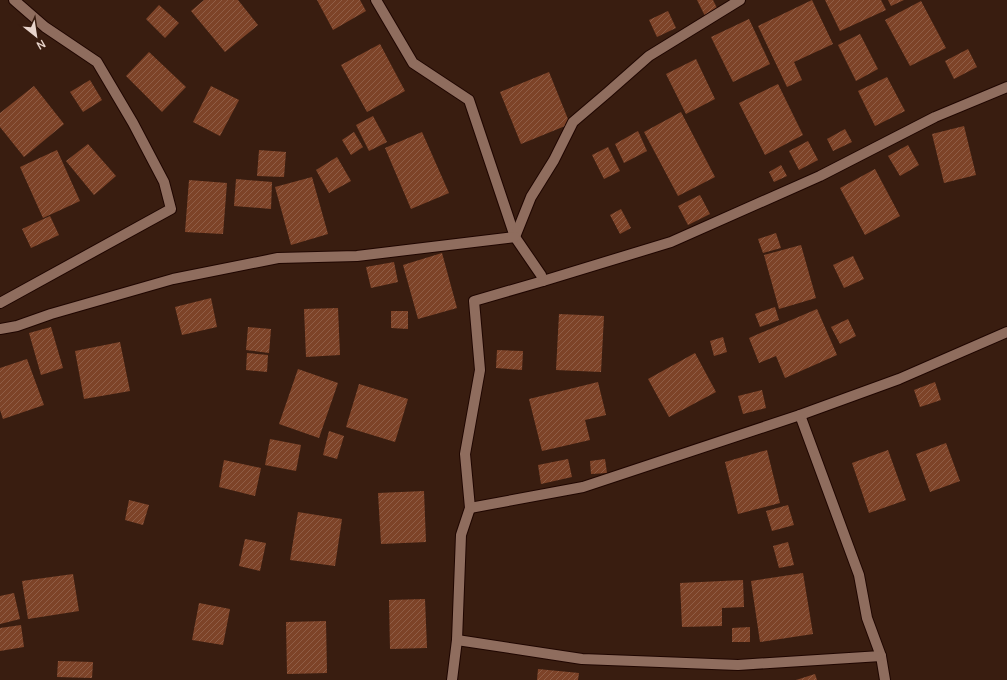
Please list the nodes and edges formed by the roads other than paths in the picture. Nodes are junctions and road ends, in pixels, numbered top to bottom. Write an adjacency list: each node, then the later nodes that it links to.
1 (14, 0): 7 (street)
2 (376, 0): 5 (street)
3 (740, 0): 5 (street)
4 (1007, 87): 6 (street)
5 (515, 237): 6 (street); 8 (street)
6 (543, 281): 11 (street)
7 (0, 303)
8 (0, 329)
9 (1007, 332): 10 (street)
10 (800, 415): 11 (street); 13 (street)
11 (470, 508): 12 (street)
12 (457, 640): 13 (street); 14 (street)
13 (881, 656): 15 (street)
14 (452, 680)
15 (885, 680)

